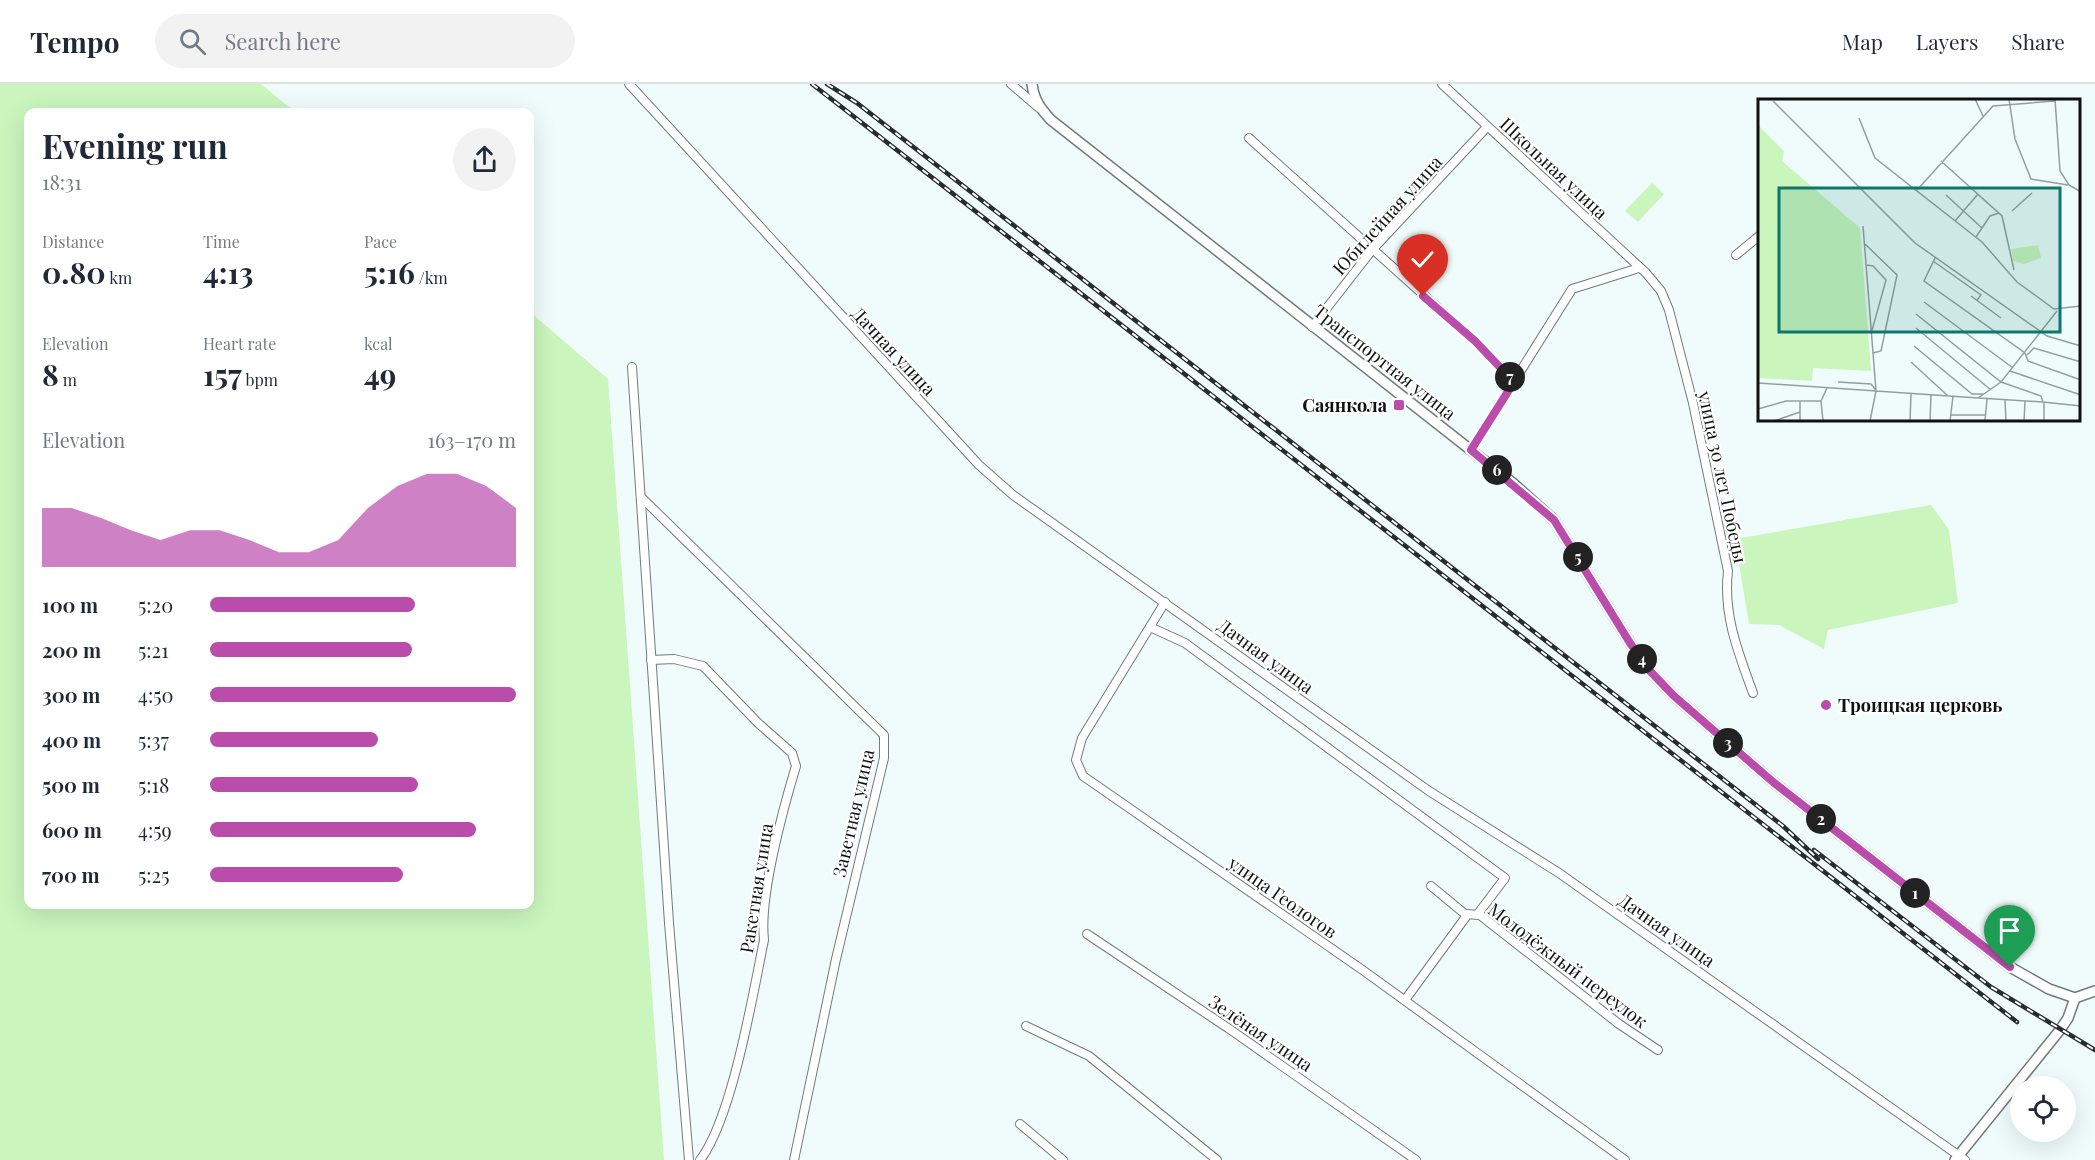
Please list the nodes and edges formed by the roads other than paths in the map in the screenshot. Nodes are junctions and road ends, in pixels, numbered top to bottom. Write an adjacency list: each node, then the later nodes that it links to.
1 (629, 84): 18 (street, Дачная улица)
2 (1011, 84): 5 (street, Транспортная улица)
3 (1032, 84): 5 (street)
4 (1442, 84): 6 (street, Школьная улица)
5 (1039, 108): 13 (street, Транспортная улица)
6 (1487, 127): 9 (street, Юбилейная улица); 11 (street, Школьная улица)
7 (1249, 138): 9 (street)
8 (1758, 237): 10 (street)
9 (1372, 250): 13 (street, Юбилейная улица); 15 (street)
10 (1736, 255)
11 (1639, 268): 12 (street, Школьная улица); 15 (street)
12 (1646, 273): 21 (street, улица 30 лет Победы)
13 (1312, 327): 16 (street, Транспортная улица)
14 (632, 367): 17 (street)
15 (1514, 382): 16 (street)
16 (1471, 450): 26 (street, Транспортная улица)
17 (641, 497): 20 (street); 34 (street, Заветная улица)
18 (1165, 602): 19 (street, улица Геологов); 31 (street, Дачная улица)
19 (1150, 627): 23 (street); 27 (street, улица Геологов)
20 (651, 660): 32 (street); 33 (street, Ракетная улица)
21 (1753, 693)
22 (1431, 886): 23 (street, Молодёжный переулок)
23 (1472, 914): 27 (street); 29 (street, Молодёжный переулок)
24 (1086, 934): 37 (street, Зелёная улица)
25 (2095, 991): 26 (street)
26 (2074, 998): 31 (street)
27 (1405, 1000): 38 (street, улица Геологов)
28 (1026, 1026): 36 (street)
29 (1658, 1050)
30 (1020, 1124): 35 (street)
31 (1959, 1158)
32 (689, 1160)
33 (700, 1160)
34 (794, 1160)
35 (1063, 1160)
36 (1217, 1160)
37 (1416, 1160)
38 (1625, 1160)

